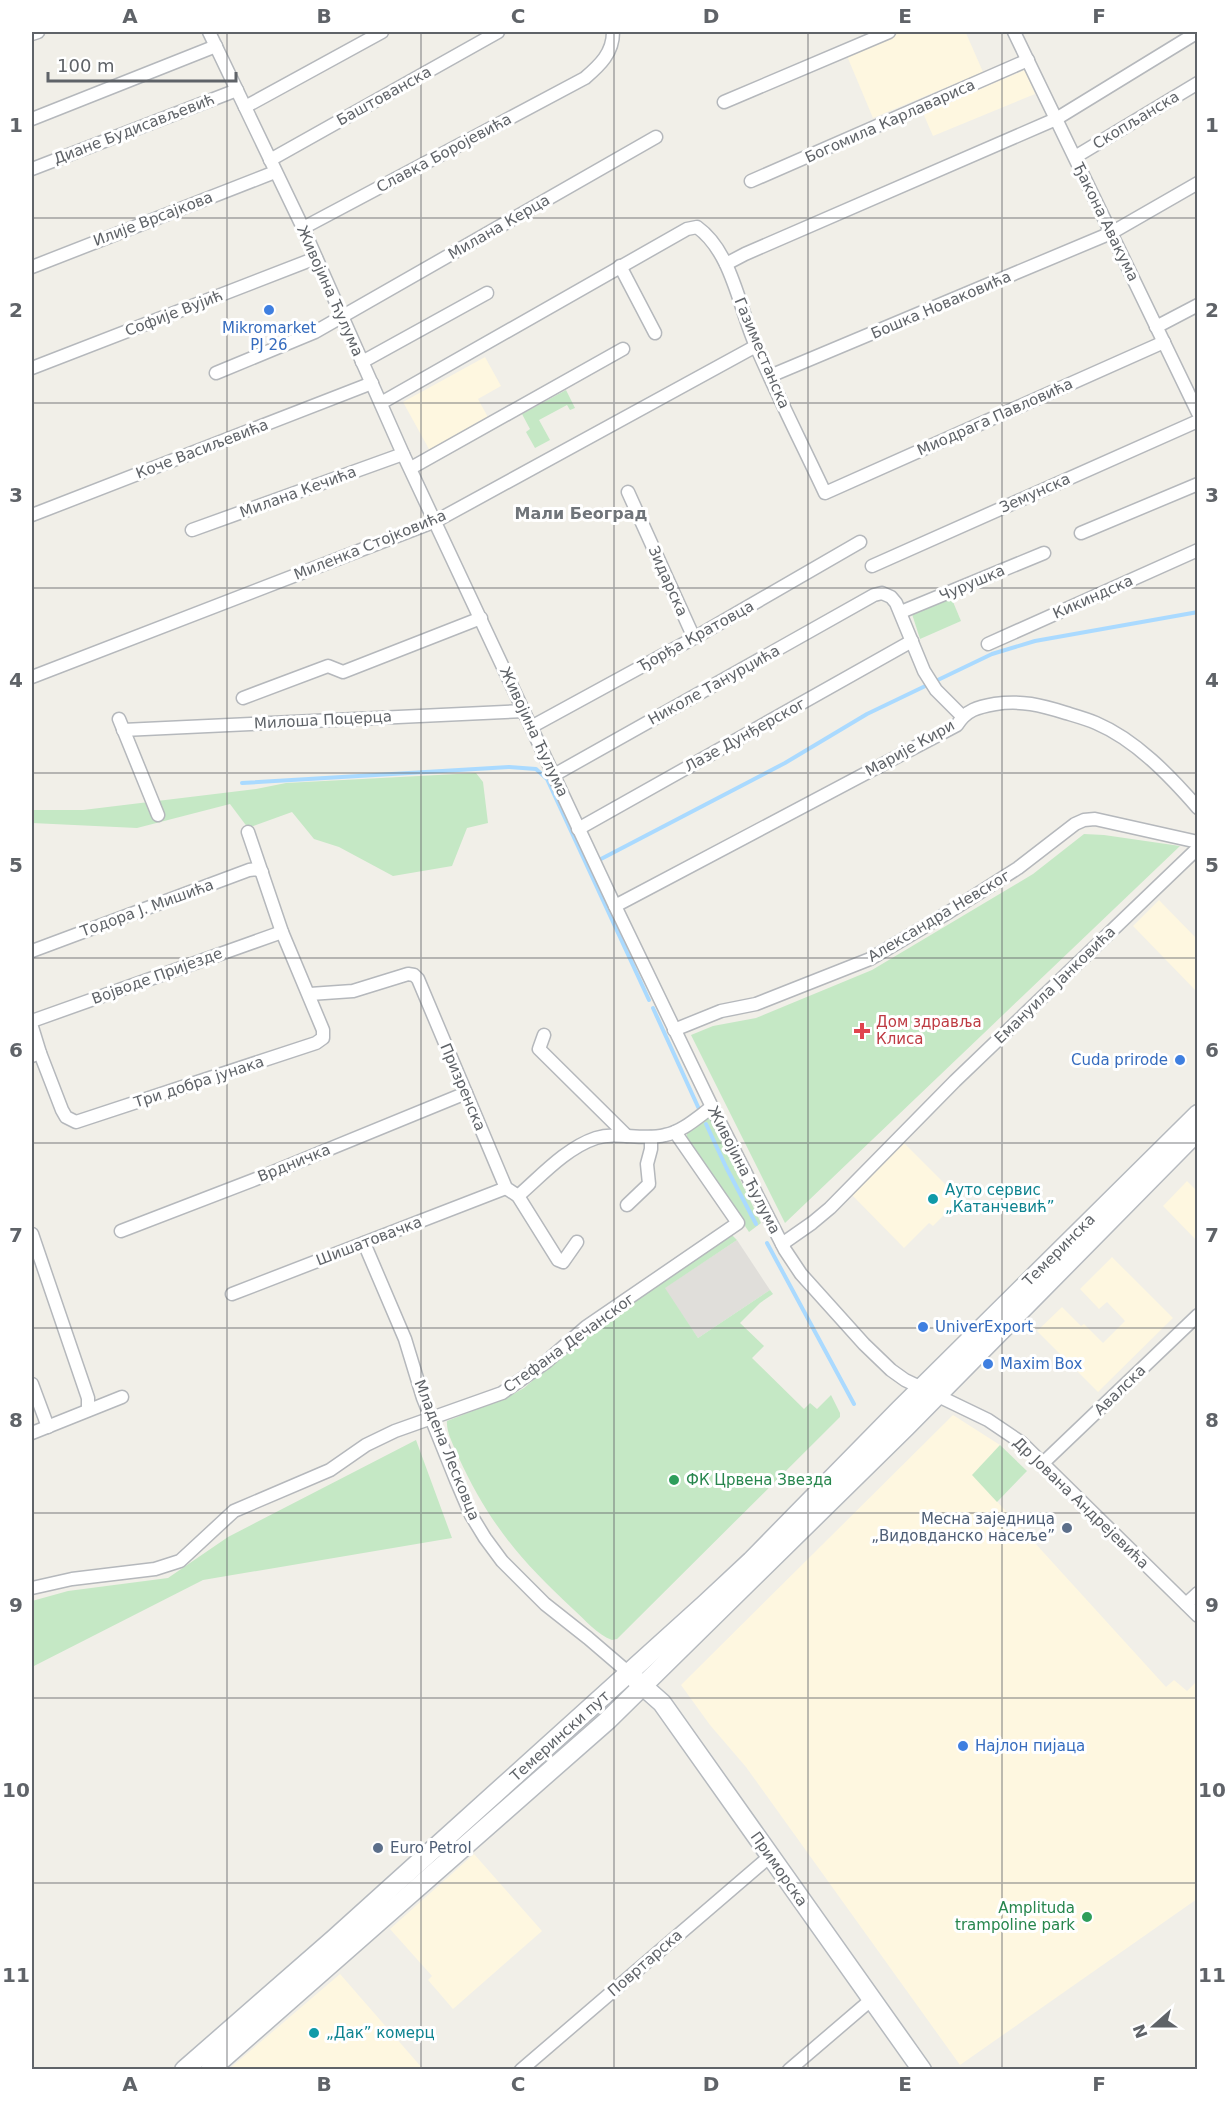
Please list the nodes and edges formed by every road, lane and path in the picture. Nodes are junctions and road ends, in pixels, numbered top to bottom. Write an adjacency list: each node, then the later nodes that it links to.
1 (38, 32): 9 (street)
2 (209, 32): 10 (street, Живојина Ћулума)
3 (382, 32): 15 (street)
4 (498, 32): 20 (street, Баштованска)
5 (613, 32): 25 (street, Славка Боројевића)
6 (889, 32): 14 (street)
7 (1197, 32): 17 (street)
8 (1017, 33): 11 (street, Ђакона Авакума)
9 (32, 34)
10 (216, 46): 13 (street, Живојина Ћулума); 16 (street)
11 (1028, 60): 17 (street, Ђакона Авакума); 23 (street, Богомила Карлавариса)
12 (1197, 83): 19 (street, Скопљанска)
13 (237, 90): 15 (street, Живојина Ћулума); 21 (street, Диане Будисављевић)
14 (724, 102)
15 (245, 107): 20 (street, Живојина Ћулума)
16 (32, 118)
17 (1056, 119): 19 (street, Ђакона Авакума); 28 (street)
18 (656, 137): 33 (street, Милана Керца)
19 (1075, 157): 26 (street, Ђакона Авакума)
20 (270, 160): 22 (street, Живојина Ћулума)
21 (32, 169)
22 (275, 172): 25 (street, Живојина Ћулума); 30 (street, Илије Врсајкова)
23 (751, 181)
24 (1197, 183): 26 (street, Бошка Новаковића)
25 (303, 228): 27 (street, Живојина Ћулума)
26 (1111, 233): 34 (street, Ђакона Авакума); 42 (street, Бошка Новаковића)
27 (316, 258): 33 (street, Живојина Ћулума); 40 (street, Софије Вујић)
28 (726, 264): 29 (street, Газиместанска); 37 (street, Газиместанска)
29 (620, 266): 35 (street); 44 (street)
30 (32, 267)
31 (487, 293): 39 (street)
32 (1197, 304): 34 (street)
33 (341, 316): 39 (street, Живојина Ћулума); 41 (street, Милана Керца)
34 (1156, 327): 36 (street, Ђакона Авакума)
35 (656, 333)
36 (1164, 342): 45 (street, Ђакона Авакума); 51 (street, Миодрага Павловића)
37 (756, 346): 42 (street, Газиместанска); 53 (street, Миленка Стојковића)
38 (623, 349): 48 (street)
39 (362, 362): 43 (street, Живојина Ћулума)
40 (32, 368)
41 (216, 373)
42 (770, 376): 51 (street, Газиместанска)
43 (372, 383): 44 (street, Живојина Ћулума); 52 (street, Коче Васиљевића)
44 (381, 404): 47 (street, Живојина Ћулума)
45 (1197, 413)
46 (1197, 421): 59 (street, Земунска)
47 (404, 454): 48 (street, Живојина Ћулума); 54 (street, Милана Кечића)
48 (411, 468): 53 (street, Живојина Ћулума)
49 (1197, 484): 55 (street)
50 (628, 492): 62 (street, Зидарска)
51 (825, 493)
52 (32, 515)
53 (436, 521): 61 (street, Живојина Ћулума); 65 (street, Миленка Стојковића)
54 (192, 530)
55 (1081, 533)
56 (860, 542): 62 (street, Ђорђа Кратовца)
57 (1197, 550): 64 (street, Кикиндска)
58 (1044, 553): 60 (street, Чурушка)
59 (872, 566)
60 (901, 612): 63 (street); 70 (street, Николе Танурџића)
61 (481, 618): 66 (street, Милоша Поцерца); 67 (street, Живојина Ћулума)
62 (694, 638): 69 (street, Ђорђа Кратовца)
63 (912, 641): 68 (street); 73 (street, Лазе Дунђерског)
64 (988, 644)
65 (32, 677)
66 (243, 698)
67 (524, 711): 69 (street, Живојина Ћулума); 72 (street, Милоша Поцерца)
68 (962, 716): 71 (street, Марије Кири); 78 (street, Марије Кири)
69 (531, 727): 70 (street, Живојина Ћулума)
70 (554, 775): 73 (street, Живојина Ћулума)
71 (1197, 808)
72 (158, 815)
73 (578, 829): 78 (street, Живојина Ћулума)
74 (248, 832): 77 (street)
75 (1197, 842): 84 (street, Александра Невског)
76 (1197, 848): 101 (street, Емануила Јанковића)
77 (262, 872): 79 (street); 80 (street, Тодора Ј. Мишића)
78 (615, 906): 84 (street, Живојина Ћулума)
79 (282, 932): 81 (street); 82 (street, Војводе Пријезде)
80 (32, 951)
81 (310, 994): 86 (street, Три добра јунака); 87 (street, Призренска)
82 (32, 1021)
83 (32, 1027): 86 (street)
84 (674, 1030): 88 (street, Живојина Ћулума)
85 (544, 1035): 92 (street)
86 (36, 1055)
87 (466, 1093): 94 (street, Призренска); 97 (street, Врдничка)
88 (712, 1107): 91 (street); 101 (street, Живојина Ћулума)
89 (1197, 1114): 105 (main road, Темеринска)
90 (1197, 1131): 105 (main road, Темеринска)
91 (675, 1132): 93 (street); 108 (street, Стефана Дечанског)
92 (627, 1136): 93 (street); 95 (street)
93 (651, 1137): 96 (street)
94 (506, 1188): 95 (street); 100 (street, Шишатовачка)
95 (518, 1196): 99 (street)
96 (627, 1205)
97 (121, 1231)
98 (32, 1234): 107 (street)
99 (578, 1242)
100 (364, 1243): 102 (street, Шишатовачка); 108 (street, Младена Лесковца)
101 (782, 1244): 105 (street, Живојина Ћулума)
102 (232, 1294)
103 (1197, 1315): 111 (street, Авалска)
104 (32, 1384): 109 (street)
105 (929, 1391): 111 (street, Др Јована Андрејевића); 116 (main road, Темерински пут); 117 (main road, Темерински пут)
106 (122, 1397): 107 (street)
107 (88, 1410): 109 (street)
108 (432, 1419): 112 (street, Стефана Дечанског); 116 (street, Младена Лесковца)
109 (48, 1427): 110 (street)
110 (32, 1433)
111 (1042, 1464): 114 (street, Др Јована Андрејевића)
112 (32, 1588)
113 (1197, 1593): 114 (street)
114 (1186, 1604): 115 (street, Др Јована Андрејевића)
115 (1197, 1616)
116 (630, 1674): 117 (main road, Приморска); 120 (main road, Темерински пут)
117 (644, 1686): 118 (main road, Приморска); 121 (main road, Темерински пут)
118 (770, 1857): 119 (main road, Приморска); 122 (street, Повртарска)
119 (872, 1999): 123 (street); 124 (main road, Приморска)
120 (184, 2070)
121 (210, 2070)
122 (521, 2070)
123 (789, 2070)
124 (922, 2070)

